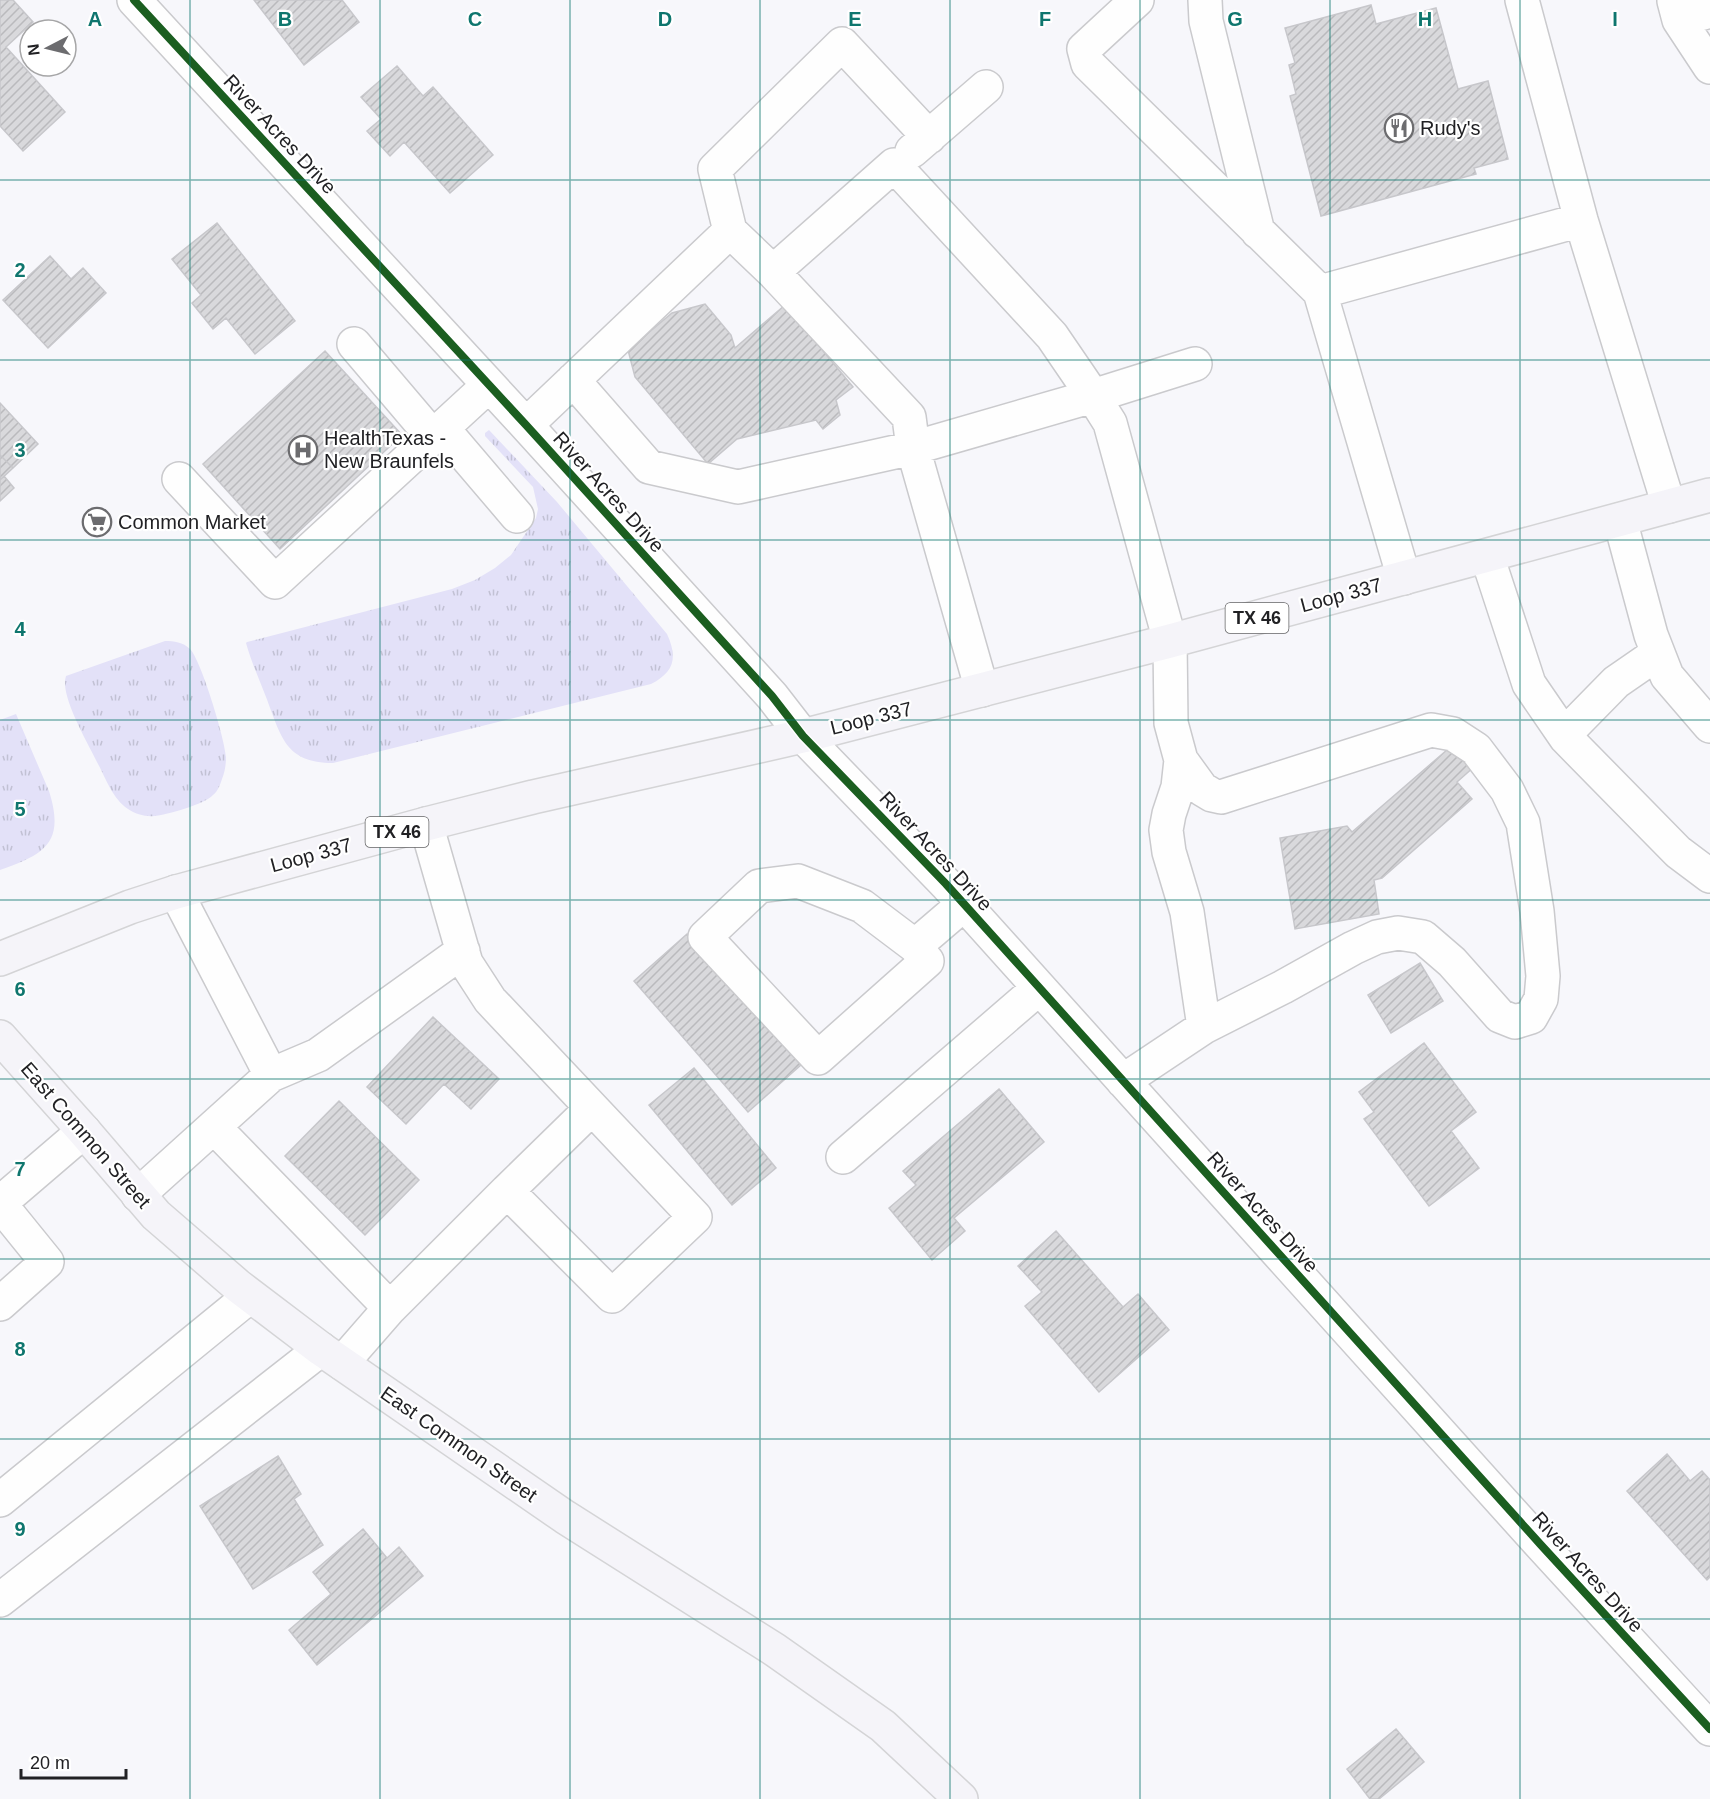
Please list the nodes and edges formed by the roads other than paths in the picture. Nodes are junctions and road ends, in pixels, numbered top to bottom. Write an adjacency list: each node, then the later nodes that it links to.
1 (134, 0): 19 (street, River Acres Drive)
2 (1137, 0): 13 (street)
3 (1205, 0): 13 (street)
4 (1521, 0): 11 (street)
5 (1676, 10): 6 (street); 7 (street)
6 (1710, 11)
7 (1710, 67)
8 (986, 87): 9 (street)
9 (929, 137): 10 (street); 12 (street)
10 (894, 165): 14 (street); 20 (street)
11 (1581, 220): 15 (street); 26 (street)
12 (729, 231): 14 (street); 18 (street)
13 (1258, 232): 15 (street)
14 (772, 272): 23 (street)
15 (1320, 292): 30 (street)
16 (354, 344): 22 (street)
17 (1195, 364): 20 (street)
18 (573, 380): 21 (street); 23 (street)
19 (489, 385): 21 (street, River Acres Drive); 22 (street)
20 (1093, 396): 23 (street); 31 (street)
21 (526, 425): 35 (street, River Acres Drive)
22 (438, 432): 24 (street); 27 (street)
23 (913, 448): 33 (street)
24 (179, 479)
25 (1710, 495): 26 (main road, Loop 337 / TX 46)
26 (1669, 506): 28 (main road, Loop 337 / TX 46)
27 (517, 516)
28 (1620, 519): 29 (main road, Loop 337 / TX 46); 32 (street)
29 (1487, 556): 30 (main road, Loop 337 / TX 46); 36 (street)
30 (1404, 578): 31 (main road, Loop 337 / TX 46)
31 (1170, 642): 33 (main road, Loop 337 / TX 46); 37 (street)
32 (1658, 653): 34 (street); 36 (street)
33 (982, 690): 35 (main road, Loop 337 / TX 46)
34 (1710, 726)
35 (803, 735): 38 (main road, Loop 337 / TX 46); 41 (street, River Acres Drive)
36 (1564, 735): 39 (street)
37 (1181, 760): 46 (street); 46 (street)
38 (426, 824): 40 (main road, Loop 337 / TX 46); 43 (street)
39 (1710, 876)
40 (176, 892): 44 (main road, Loop 337 / TX 46); 48 (street)
41 (964, 904): 42 (street); 45 (street, River Acres Drive)
42 (915, 946): 42 (street)
43 (463, 951): 48 (street); 50 (street)
44 (0, 959)
45 (1039, 987): 49 (street, River Acres Drive); 53 (street)
46 (1204, 1028): 49 (street)
47 (0, 1037): 52 (main road, East Common Street)
48 (271, 1075): 51 (street)
49 (1123, 1081): 63 (street, River Acres Drive)
50 (592, 1108): 54 (street); 54 (street)
51 (214, 1127): 55 (street); 59 (street)
52 (84, 1131): 55 (main road, East Common Street); 56 (street)
53 (843, 1158)
54 (507, 1191): 59 (street)
55 (138, 1195): 57 (main road, East Common Street)
56 (0, 1203): 58 (street)
57 (250, 1296): 60 (main road, East Common Street); 61 (street)
58 (0, 1304)
59 (390, 1308): 60 (street)
60 (331, 1356): 62 (street); 64 (main road, East Common Street)
61 (0, 1500)
62 (0, 1599)
63 (1710, 1729)
64 (961, 1799)

